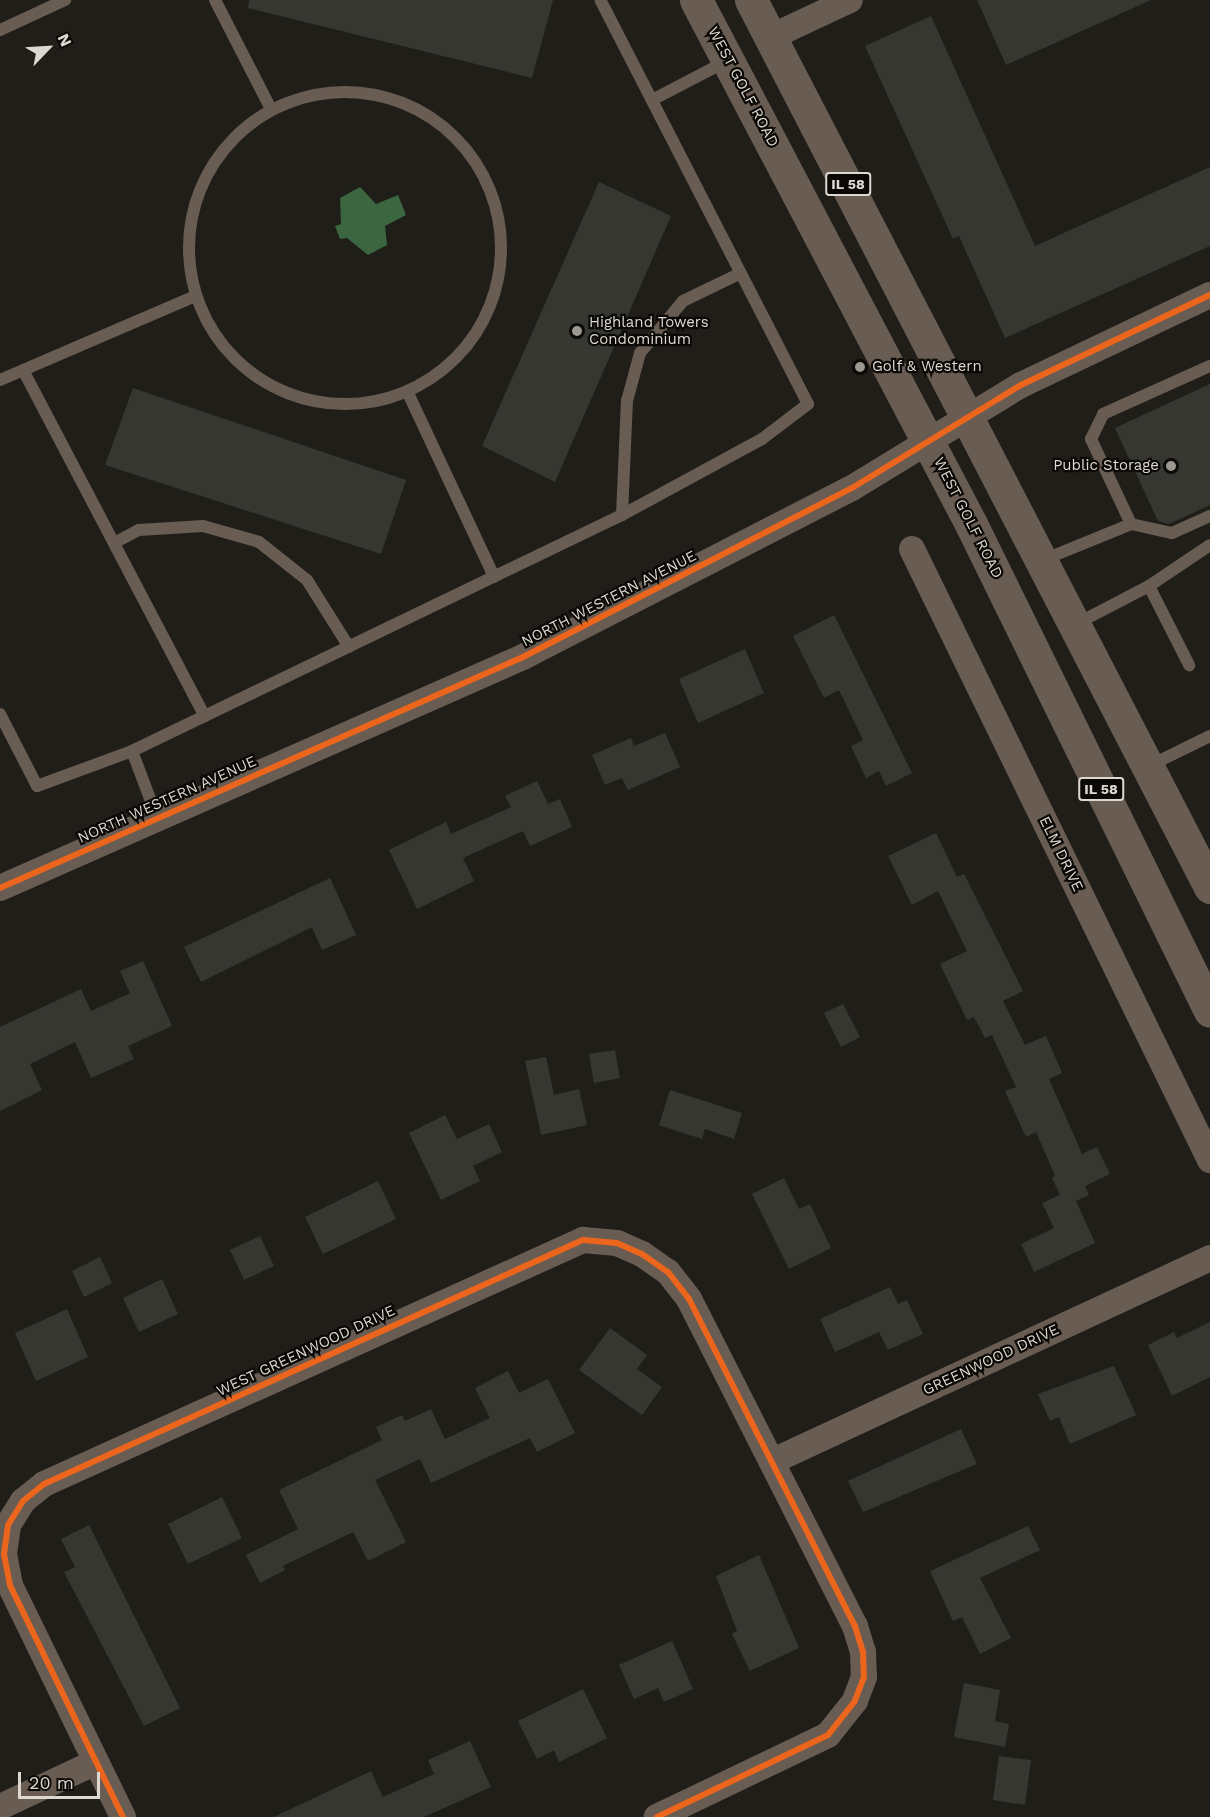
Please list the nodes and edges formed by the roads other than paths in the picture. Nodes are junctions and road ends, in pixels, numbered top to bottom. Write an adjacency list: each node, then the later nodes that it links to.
1 (65, 0): 7 (lane)
2 (215, 0): 11 (lane)
3 (600, 0): 10 (lane)
4 (696, 0): 9 (main road, WEST GOLF ROAD / IL 58)
5 (751, 0): 8 (main road, IL 58)
6 (850, 0): 8 (street)
7 (0, 30)
8 (771, 38): 19 (main road, IL 58)
9 (728, 60): 10 (lane); 20 (main road, WEST GOLF ROAD / IL 58)
10 (652, 100): 12 (lane)
11 (271, 109): 13 (lane); 18 (lane)
12 (741, 273): 21 (lane); 21 (lane)
13 (195, 296): 16 (lane); 18 (lane)
14 (1210, 296): 19 (street, NORTH WESTERN AVENUE)
15 (1210, 366): 23 (lane)
16 (23, 370): 17 (lane); 24 (lane)
17 (0, 380)
18 (408, 393): 28 (lane)
19 (970, 417): 20 (street, NORTH WESTERN AVENUE); 27 (main road, IL 58)
20 (929, 442): 38 (street, NORTH WESTERN AVENUE); 41 (main road, WEST GOLF ROAD / IL 58)
21 (622, 515): 28 (lane)
22 (1210, 516): 23 (lane)
23 (1131, 524): 27 (lane)
24 (116, 542): 31 (lane); 34 (lane)
25 (1210, 545): 29 (lane)
26 (912, 549): 42 (street, ELM DRIVE)
27 (1043, 560): 30 (main road, IL 58)
28 (494, 577): 31 (lane)
29 (1149, 586): 30 (lane); 32 (lane)
30 (1075, 625): 37 (main road, IL 58)
31 (349, 647): 34 (lane)
32 (1189, 665)
33 (0, 714): 36 (lane)
34 (205, 717): 36 (lane)
35 (1210, 736): 37 (lane)
36 (132, 751): 38 (lane)
37 (1148, 766): 39 (main road, IL 58)
38 (158, 817): 40 (street, NORTH WESTERN AVENUE)
39 (1210, 887)
40 (0, 888)
41 (1210, 1011)
42 (1210, 1160)
43 (1210, 1258): 44 (street, GREENWOOD DRIVE)
44 (773, 1461): 45 (street, WEST GREENWOOD DRIVE); 48 (street, WEST GREENWOOD DRIVE)
45 (94, 1763): 46 (street); 47 (street, WEST GREENWOOD DRIVE)
46 (0, 1807)
47 (123, 1817)
48 (657, 1817)

